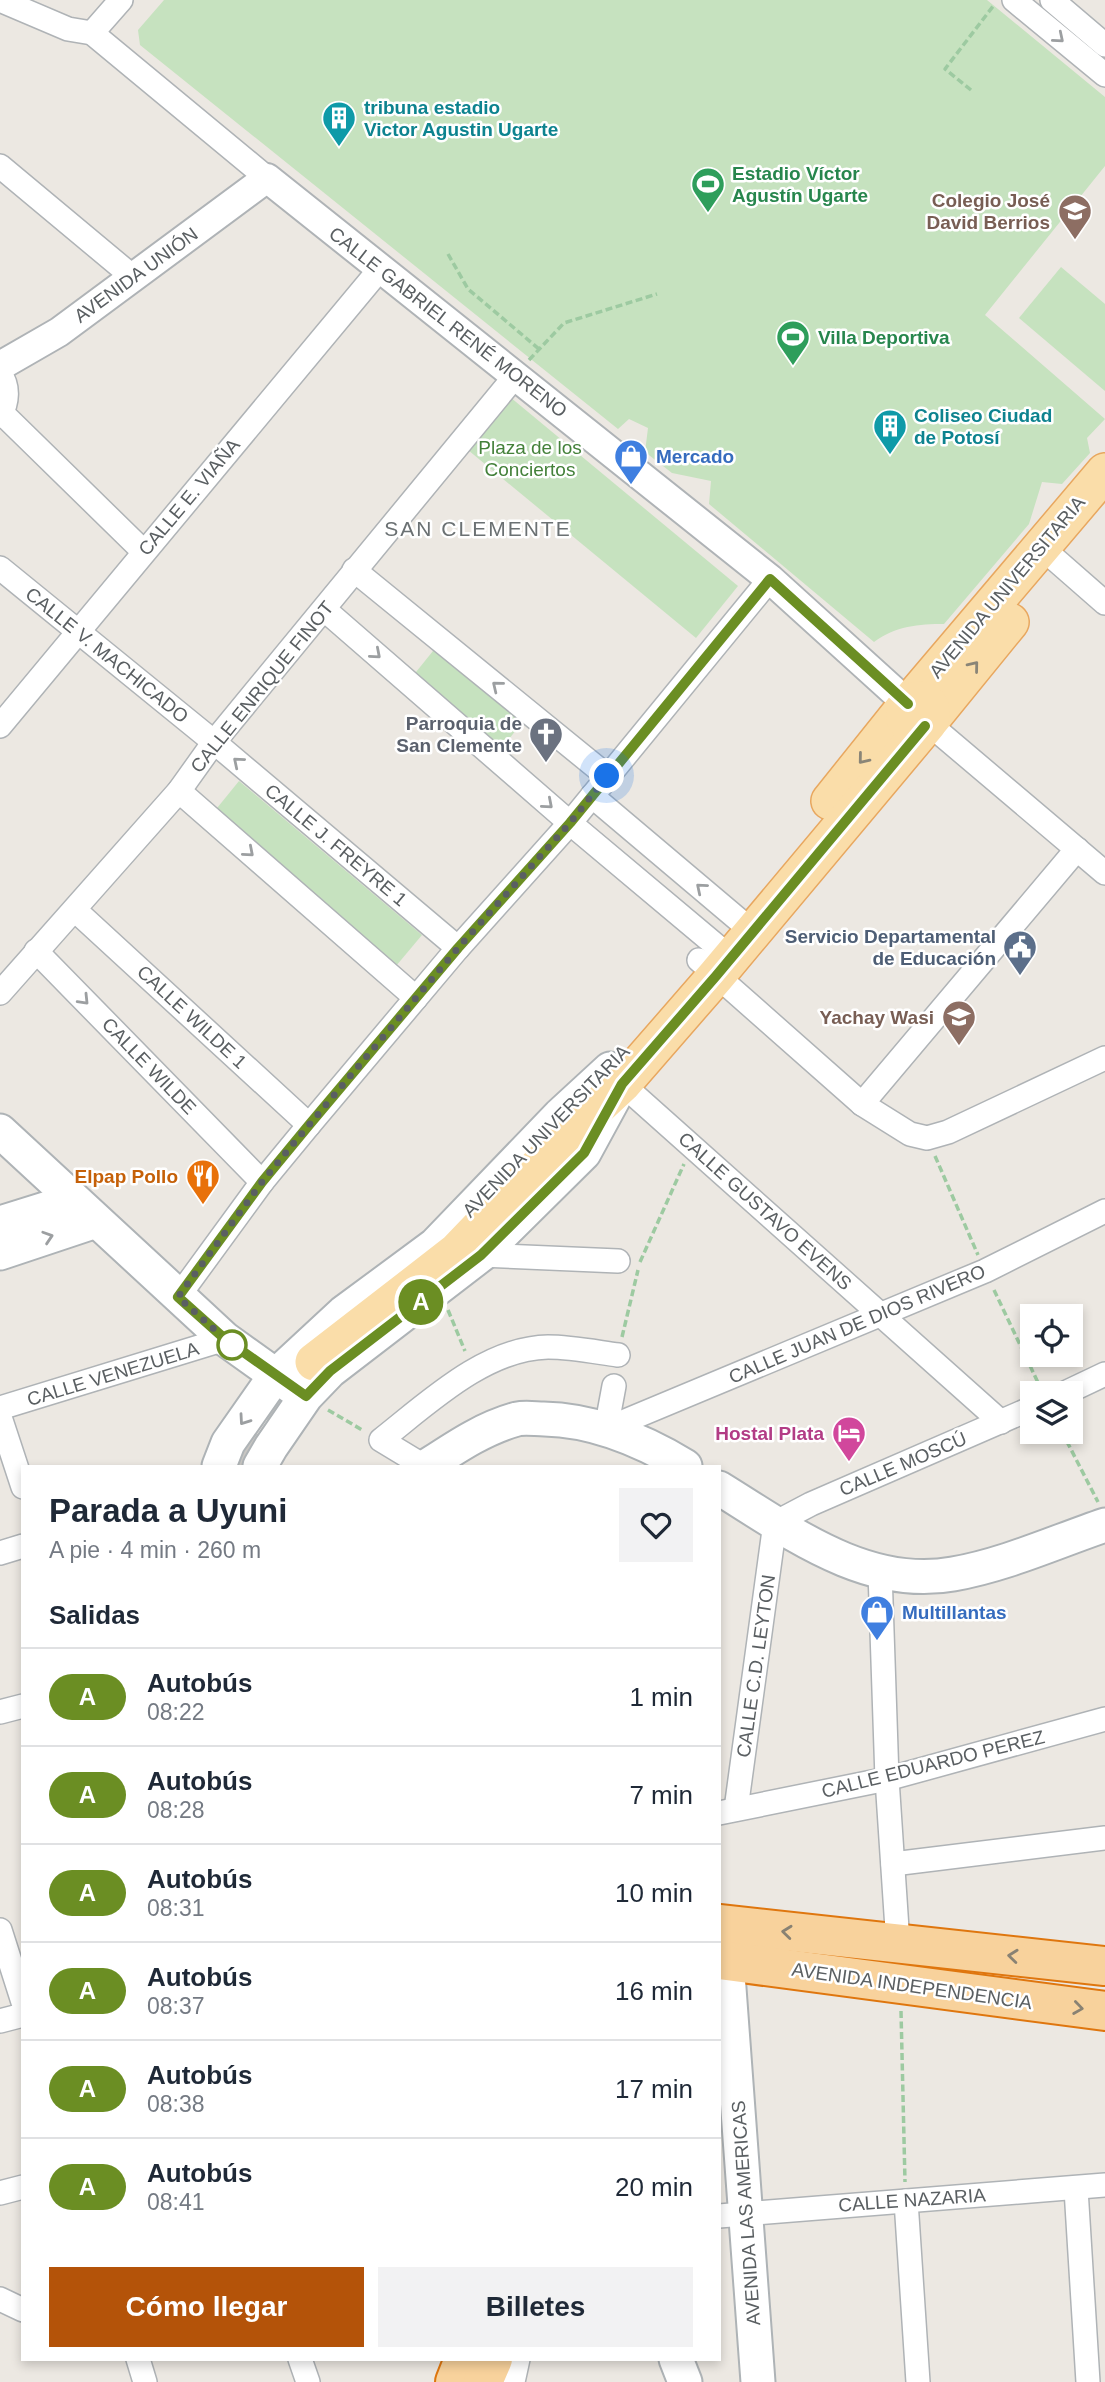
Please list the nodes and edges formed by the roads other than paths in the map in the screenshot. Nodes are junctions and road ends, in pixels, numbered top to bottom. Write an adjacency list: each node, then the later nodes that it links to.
1 (0, 0): 5 (street, CALLE GABRIEL RENÉ MORENO)
2 (121, 0): 5 (street)
3 (1014, 0): 7 (street, one-way to 7)
4 (1052, 0): 6 (street)
5 (92, 33): 9 (street, CALLE GABRIEL RENÉ MORENO)
6 (1105, 45)
7 (1105, 75)
8 (0, 166): 11 (street)
9 (267, 178): 10 (street, CALLE GABRIEL RENÉ MORENO); 11 (street, AVENIDA UNIÓN)
10 (380, 268): 14 (street, CALLE GABRIEL RENÉ MORENO); 18 (street, CALLE E. VIAÑA)
11 (133, 277): 12 (street, AVENIDA UNIÓN)
12 (0, 366)
13 (0, 373): 15 (street)
14 (516, 375): 21 (street, CALLE ENRIQUE FINOT); 22 (street, CALLE GABRIEL RENÉ MORENO)
15 (1, 414): 18 (street)
16 (1105, 472): 19 (main road, AVENIDA UNIVERSITARIA)
17 (1105, 509): 19 (main road, AVENIDA UNIVERSITARIA)
18 (143, 551): 25 (street, CALLE E. VIAÑA)
19 (1050, 555): 23 (street); 26 (main road, AVENIDA UNIVERSITARIA)
20 (0, 568): 25 (street, CALLE V. MACHICADO)
21 (354, 570): 24 (street, CALLE ENRIQUE FINOT); 29 (street, one-way to 21)
22 (770, 579): 26 (street, CALLE GABRIEL RENÉ MORENO); 29 (street)
23 (1105, 603)
24 (325, 610): 28 (street, CALLE ENRIQUE FINOT); 32 (street, one-way to 32)
25 (78, 633): 27 (street, CALLE E. VIAÑA); 28 (street, CALLE V. MACHICADO)
26 (918, 714): 33 (street, CALLE GABRIEL RENÉ MORENO); 36 (main road, AVENIDA UNIVERSITARIA)
27 (0, 726)
28 (214, 742): 30 (street, CALLE ENRIQUE FINOT); 37 (street, CALLE J. FREYRE 1, one-way to 28)
29 (607, 776): 31 (street)
30 (179, 791): 35 (street, CALLE ENRIQUE FINOT); 40 (street, one-way to 40)
31 (592, 796): 32 (street); 36 (street, one-way to 31)
32 (570, 823): 36 (street); 37 (street)
33 (1077, 849): 34 (street, CALLE GABRIEL RENÉ MORENO); 43 (street)
34 (1105, 873)
35 (75, 910): 38 (street, CALLE ENRIQUE FINOT); 44 (street, CALLE WILDE 1)
36 (725, 947): 42 (main road, AVENIDA UNIVERSITARIA); 43 (street)
37 (458, 948): 40 (street)
38 (36, 951): 39 (street, CALLE ENRIQUE FINOT); 46 (street, CALLE WILDE, one-way to 46)
39 (0, 993)
40 (416, 998): 44 (street)
41 (1105, 1058): 43 (street)
42 (616, 1076): 51 (main road, AVENIDA UNIVERSITARIA); 54 (street, CALLE GUSTAVO EVENS); 58 (main road, AVENIDA UNIVERSITARIA); 59 (main road)
43 (862, 1104)
44 (309, 1125): 46 (street)
45 (0, 1131): 47 (main road)
46 (262, 1182): 53 (street)
47 (85, 1210): 49 (main road); 50 (main road, one-way to 47); 53 (main road)
48 (1105, 1211): 54 (street, CALLE JUAN DE DIOS RIVERO)
49 (0, 1223)
50 (0, 1253)
51 (481, 1255): 52 (street); 59 (main road, AVENIDA UNIVERSITARIA)
52 (618, 1261)
53 (178, 1297): 55 (main road)
54 (880, 1314): 65 (street, CALLE GUSTAVO EVENS); 66 (street, CALLE JUAN DE DIOS RIVERO)
55 (225, 1339): 58 (main road); 62 (street, CALLE VENEZUELA)
56 (618, 1355): 69 (street)
57 (1105, 1374): 60 (street)
58 (275, 1376): 59 (main road); 67 (main road, AVENIDA UNIVERSITARIA, one-way to 67)
59 (310, 1379): 68 (main road, AVENIDA UNIVERSITARIA)
60 (1083, 1384)
61 (614, 1386): 66 (street)
62 (0, 1408)
63 (1020, 1413): 65 (street, CALLE MOSCÚ)
64 (0, 1417): 72 (street)
65 (1001, 1422): 75 (street, CALLE MOSCÚ)
66 (606, 1429): 70 (main road); 71 (main road)
67 (219, 1465)
68 (261, 1465)
69 (424, 1465)
70 (428, 1465)
71 (683, 1465)
72 (21, 1481)
73 (721, 1489): 75 (main road)
74 (1102, 1515): 78 (main road)
75 (775, 1523): 78 (main road); 83 (street, CALLE C.D. LEYTON)
76 (21, 1547): 77 (street)
77 (0, 1553)
78 (880, 1572): 82 (street)
79 (21, 1707): 80 (street)
80 (0, 1712)
81 (1105, 1719): 82 (street, CALLE EDUARDO PEREZ)
82 (887, 1779): 83 (street, CALLE EDUARDO PEREZ); 85 (street)
83 (728, 1811)
84 (1105, 1838): 85 (street)
85 (893, 1864): 87 (street)
86 (0, 1930): 90 (street)
87 (898, 1944): 88 (highway, AVENIDA INDEPENDENCIA, one-way to 88); 89 (highway, AVENIDA INDEPENDENCIA, one-way to 87)
88 (722, 1948): 91 (highway, AVENIDA INDEPENDENCIA, one-way to 91); 99 (main road, AVENIDA LAS AMERICAS)
89 (1105, 1966)
90 (21, 1996)
91 (1105, 2011)
92 (21, 2016): 93 (street)
93 (0, 2021)
94 (1105, 2185): 96 (street, CALLE NAZARIA)
95 (21, 2188): 97 (street)
96 (1076, 2189): 98 (street, CALLE NAZARIA); 116 (street)
97 (0, 2193)
98 (906, 2201): 99 (street, CALLE NAZARIA); 115 (street)
99 (733, 2214): 114 (main road, AVENIDA LAS AMERICAS)
100 (0, 2300): 101 (street)
101 (21, 2309)
102 (139, 2361): 108 (street)
103 (301, 2361): 109 (street)
104 (463, 2361): 110 (highway)
105 (492, 2361): 111 (highway)
106 (518, 2361): 112 (street)
107 (677, 2361): 113 (main road)
108 (145, 2382)
109 (308, 2382)
110 (455, 2382)
111 (483, 2382)
112 (513, 2382)
113 (685, 2382)
114 (758, 2382)
115 (918, 2382)
116 (1088, 2382)

